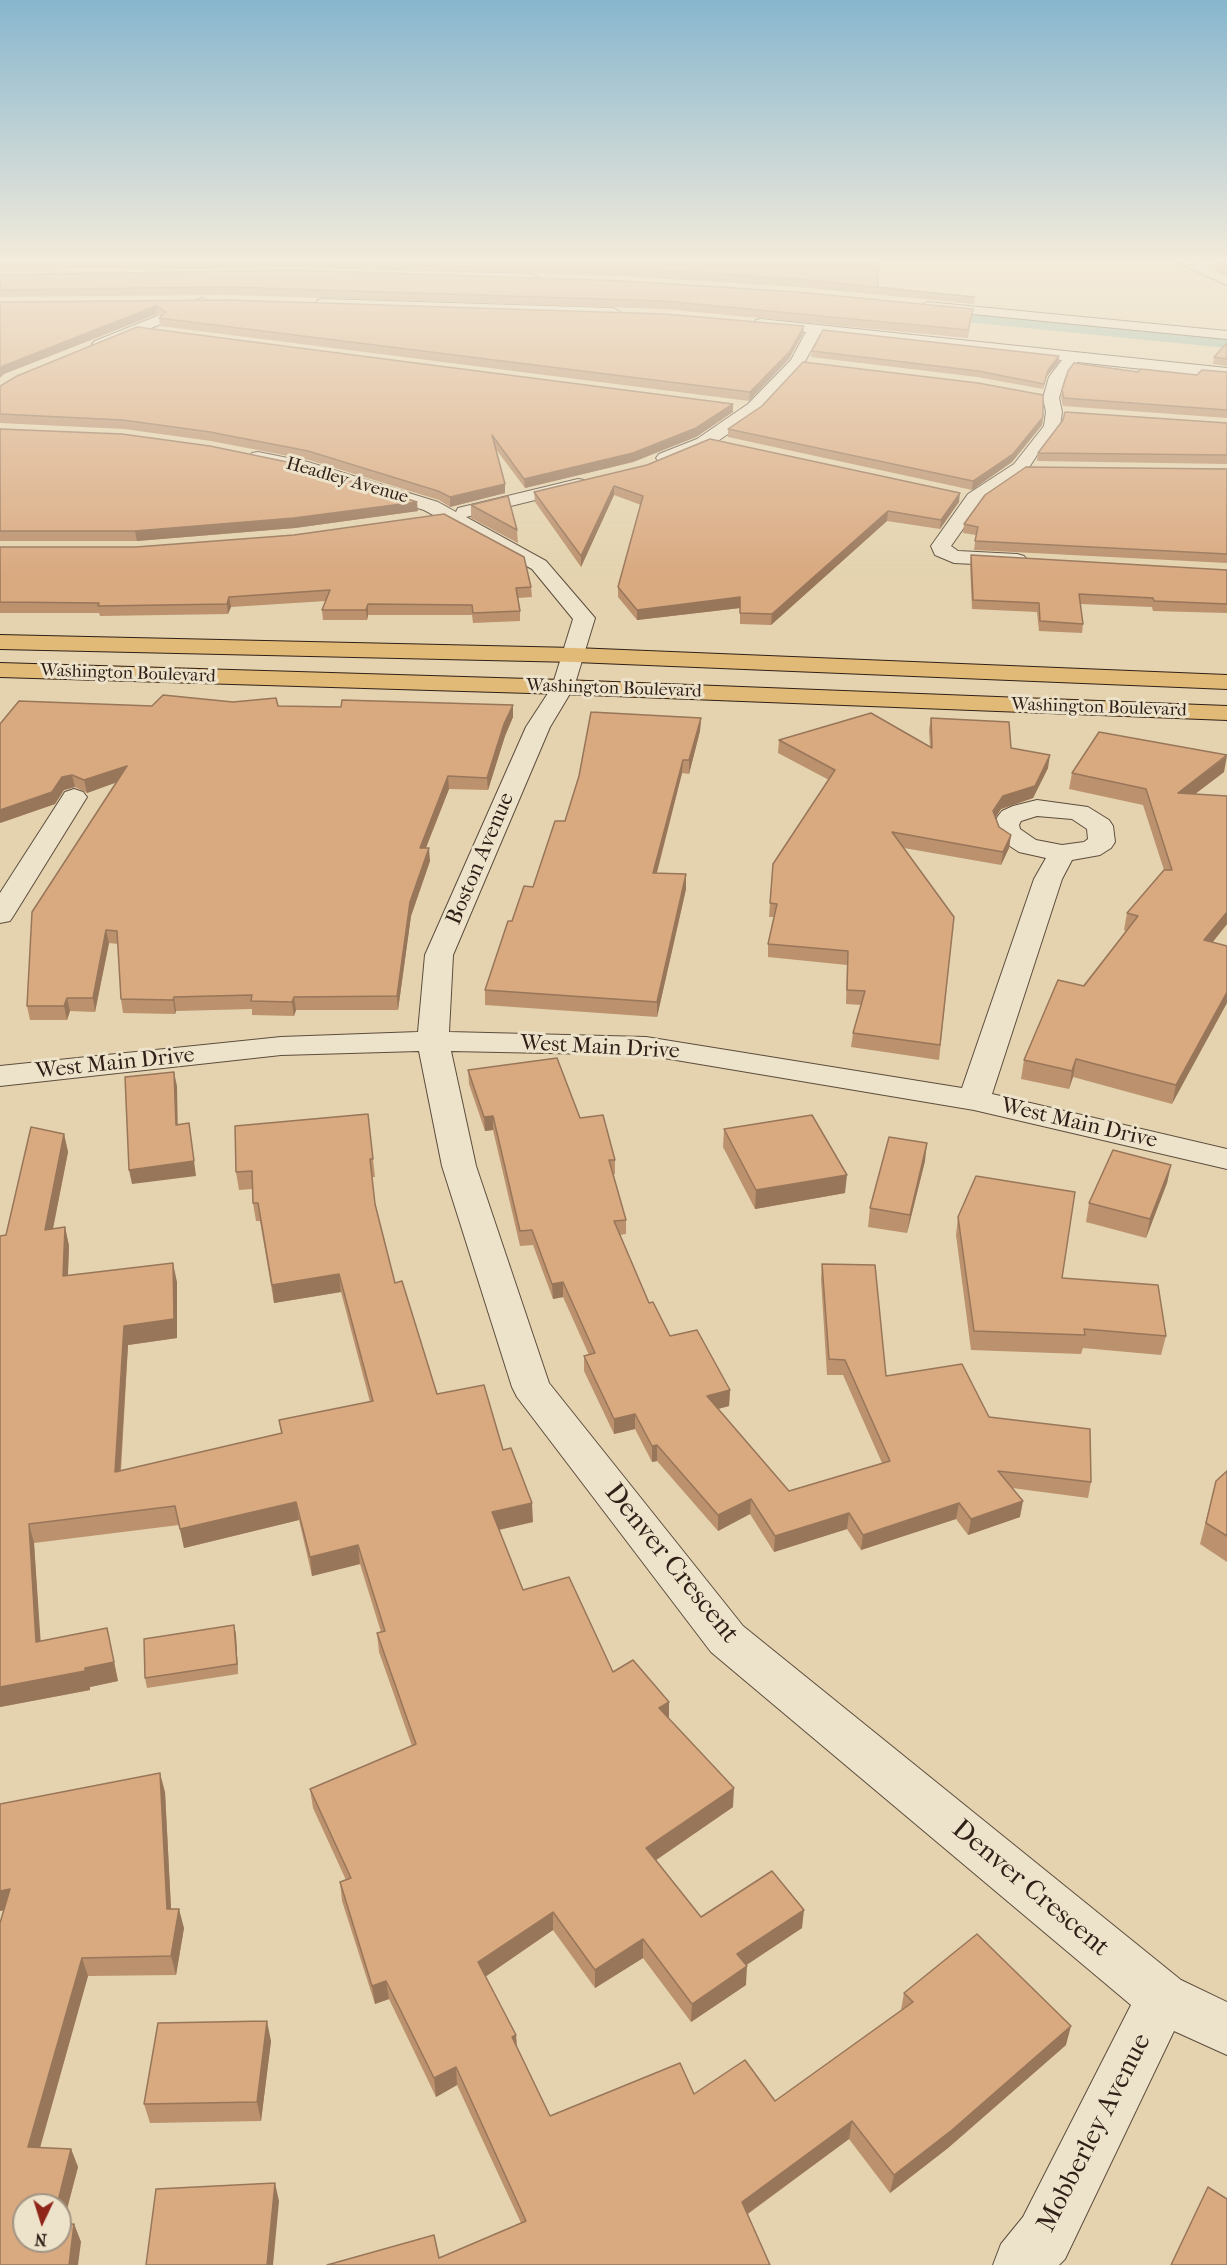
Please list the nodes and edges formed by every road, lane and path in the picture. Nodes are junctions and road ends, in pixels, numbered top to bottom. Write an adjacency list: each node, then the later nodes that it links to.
1 (801, 366): 7 (street)
2 (1066, 366): 5 (street)
3 (1152, 366): 4 (street)
4 (1227, 373)
5 (1048, 402): 8 (street); 13 (street)
6 (731, 405): 7 (street)
7 (754, 408): 9 (street)
8 (1075, 414)
9 (707, 440): 10 (street); 12 (street)
10 (728, 444)
11 (245, 454): 18 (street, Headley Avenue)
12 (650, 464)
13 (1020, 468): 14 (street); 17 (street)
14 (1043, 468)
15 (596, 480): 18 (street)
16 (952, 493): 17 (street)
17 (975, 498): 20 (street)
18 (449, 515): 19 (street); 22 (street, Headley Avenue)
19 (413, 520)
20 (1037, 561)
21 (0, 642): 22 (highway, Washington Boulevard)
22 (575, 655): 24 (highway, Washington Boulevard); 25 (street, Headley Avenue)
23 (0, 670): 25 (highway, Washington Boulevard)
24 (1227, 682)
25 (563, 687): 26 (highway, Washington Boulevard); 30 (street, Boston Avenue)
26 (1227, 713)
27 (74, 797): 29 (street)
28 (1062, 853): 32 (street)
29 (0, 915)
30 (433, 1041): 31 (street, West Main Drive); 32 (street, West Main Drive); 34 (street, Denver Crescent)
31 (0, 1076)
32 (974, 1100): 33 (street, West Main Drive)
33 (1227, 1159)
34 (1162, 1998): 35 (street, Denver Crescent); 36 (street, Mobberley Avenue)
35 (1227, 2029)
36 (1022, 2265)

